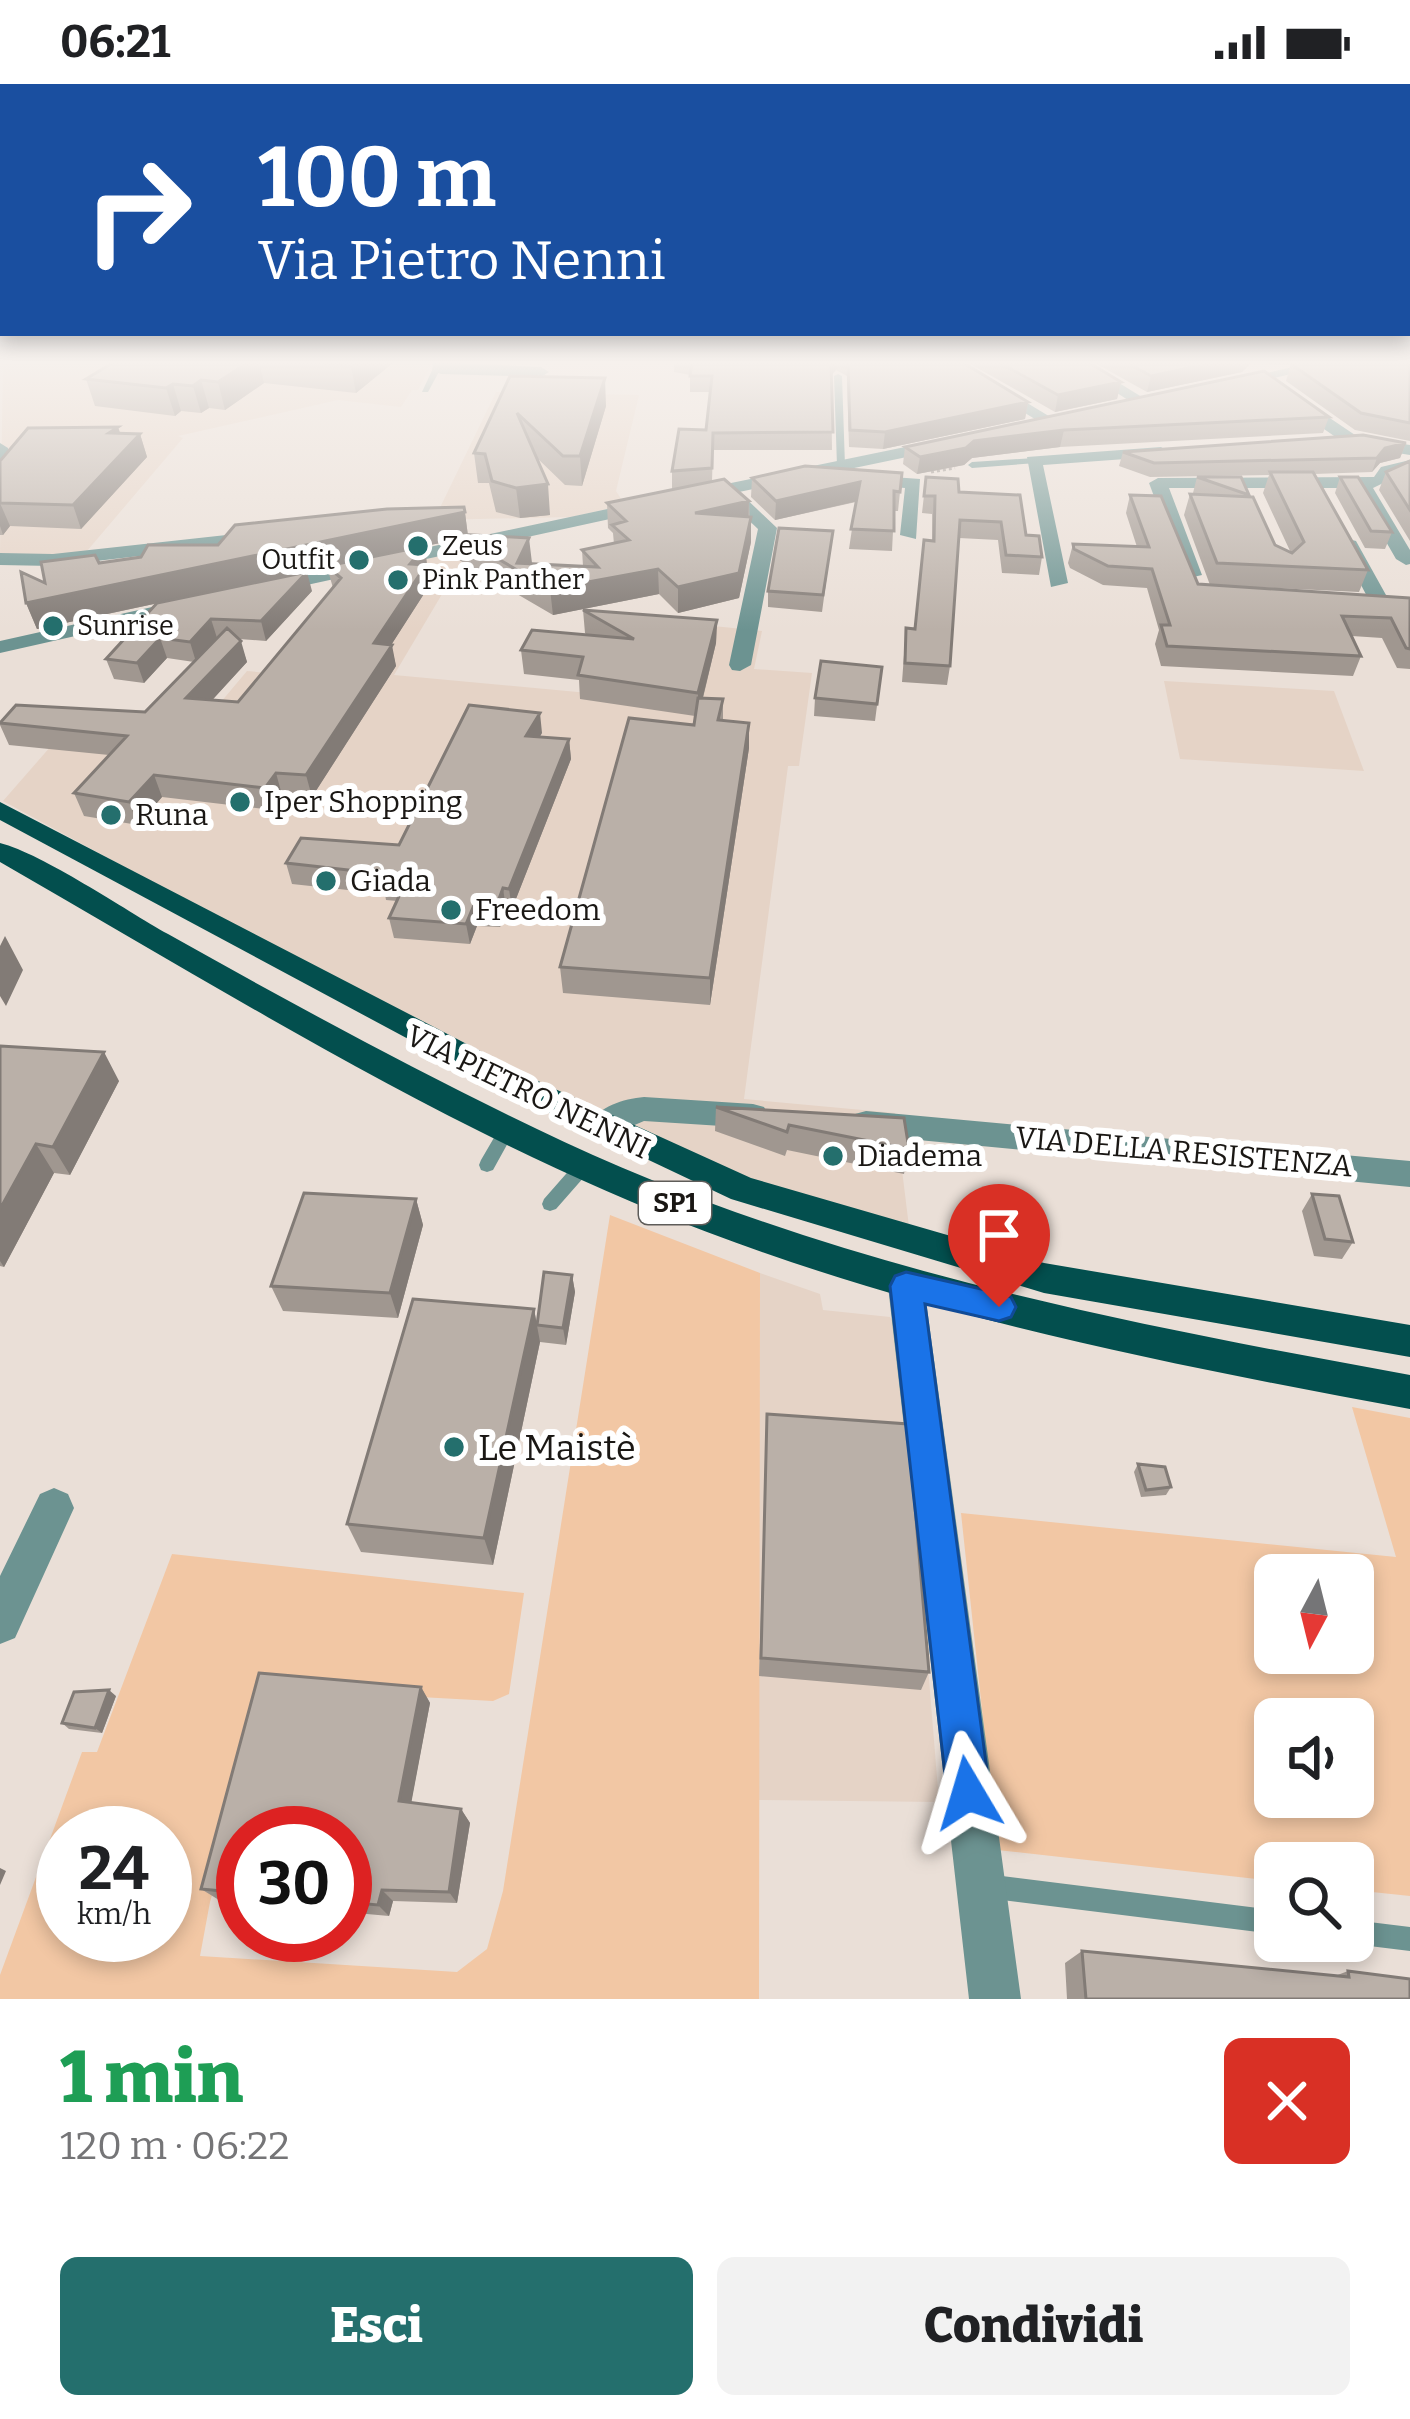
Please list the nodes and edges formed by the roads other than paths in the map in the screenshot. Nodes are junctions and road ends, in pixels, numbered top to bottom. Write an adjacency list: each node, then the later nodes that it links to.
1 (841, 451): 7 (lane)
2 (909, 451): 7 (street)
3 (1176, 452): 4 (street)
4 (1034, 461): 6 (lane); 24 (street)
5 (1410, 463): 11 (street)
6 (973, 465)
7 (842, 466): 8 (street)
8 (790, 477): 12 (street); 21 (street)
9 (1245, 483): 10 (street); 16 (street); 26 (street)
10 (1315, 483): 11 (street); 15 (street)
11 (1361, 483): 22 (street)
12 (726, 489): 13 (street); 30 (street)
13 (684, 498)
14 (662, 502): 17 (street)
15 (1326, 503)
16 (1254, 504)
17 (573, 521): 18 (street); 25 (street)
18 (460, 523)
19 (1337, 524): 28 (street)
20 (276, 535): 23 (street)
21 (909, 536)
22 (1406, 559)
23 (0, 560)
24 (1058, 583)
25 (247, 592)
26 (1199, 595)
27 (202, 602): 29 (street)
28 (1359, 603)
29 (0, 646)
30 (740, 665)
31 (0, 810): 35 (main road, VIA PIETRO NENNI / SP1)
32 (0, 851): 36 (main road, VIA PIETRO NENNI / SP1)
33 (784, 1118): 35 (street)
34 (829, 1120): 39 (street, VIA DELLA RESISTENZA)
35 (604, 1126): 42 (main road, VIA PIETRO NENNI / SP1)
36 (508, 1129): 37 (main road, VIA PIETRO NENNI / SP1); 38 (lane)
37 (586, 1163): 40 (lane); 41 (main road, VIA PIETRO NENNI / SP1)
38 (487, 1165)
39 (1410, 1174)
40 (550, 1204)
41 (906, 1286): 43 (main road, VIA PIETRO NENNI / SP1); 46 (street)
42 (1410, 1341)
43 (1410, 1392)
44 (54, 1508): 45 (street)
45 (0, 1623)
46 (980, 1886): 47 (lane); 50 (street)
47 (1254, 1919)
48 (1374, 1935): 49 (lane)
49 (1410, 1939)
50 (995, 1999)

